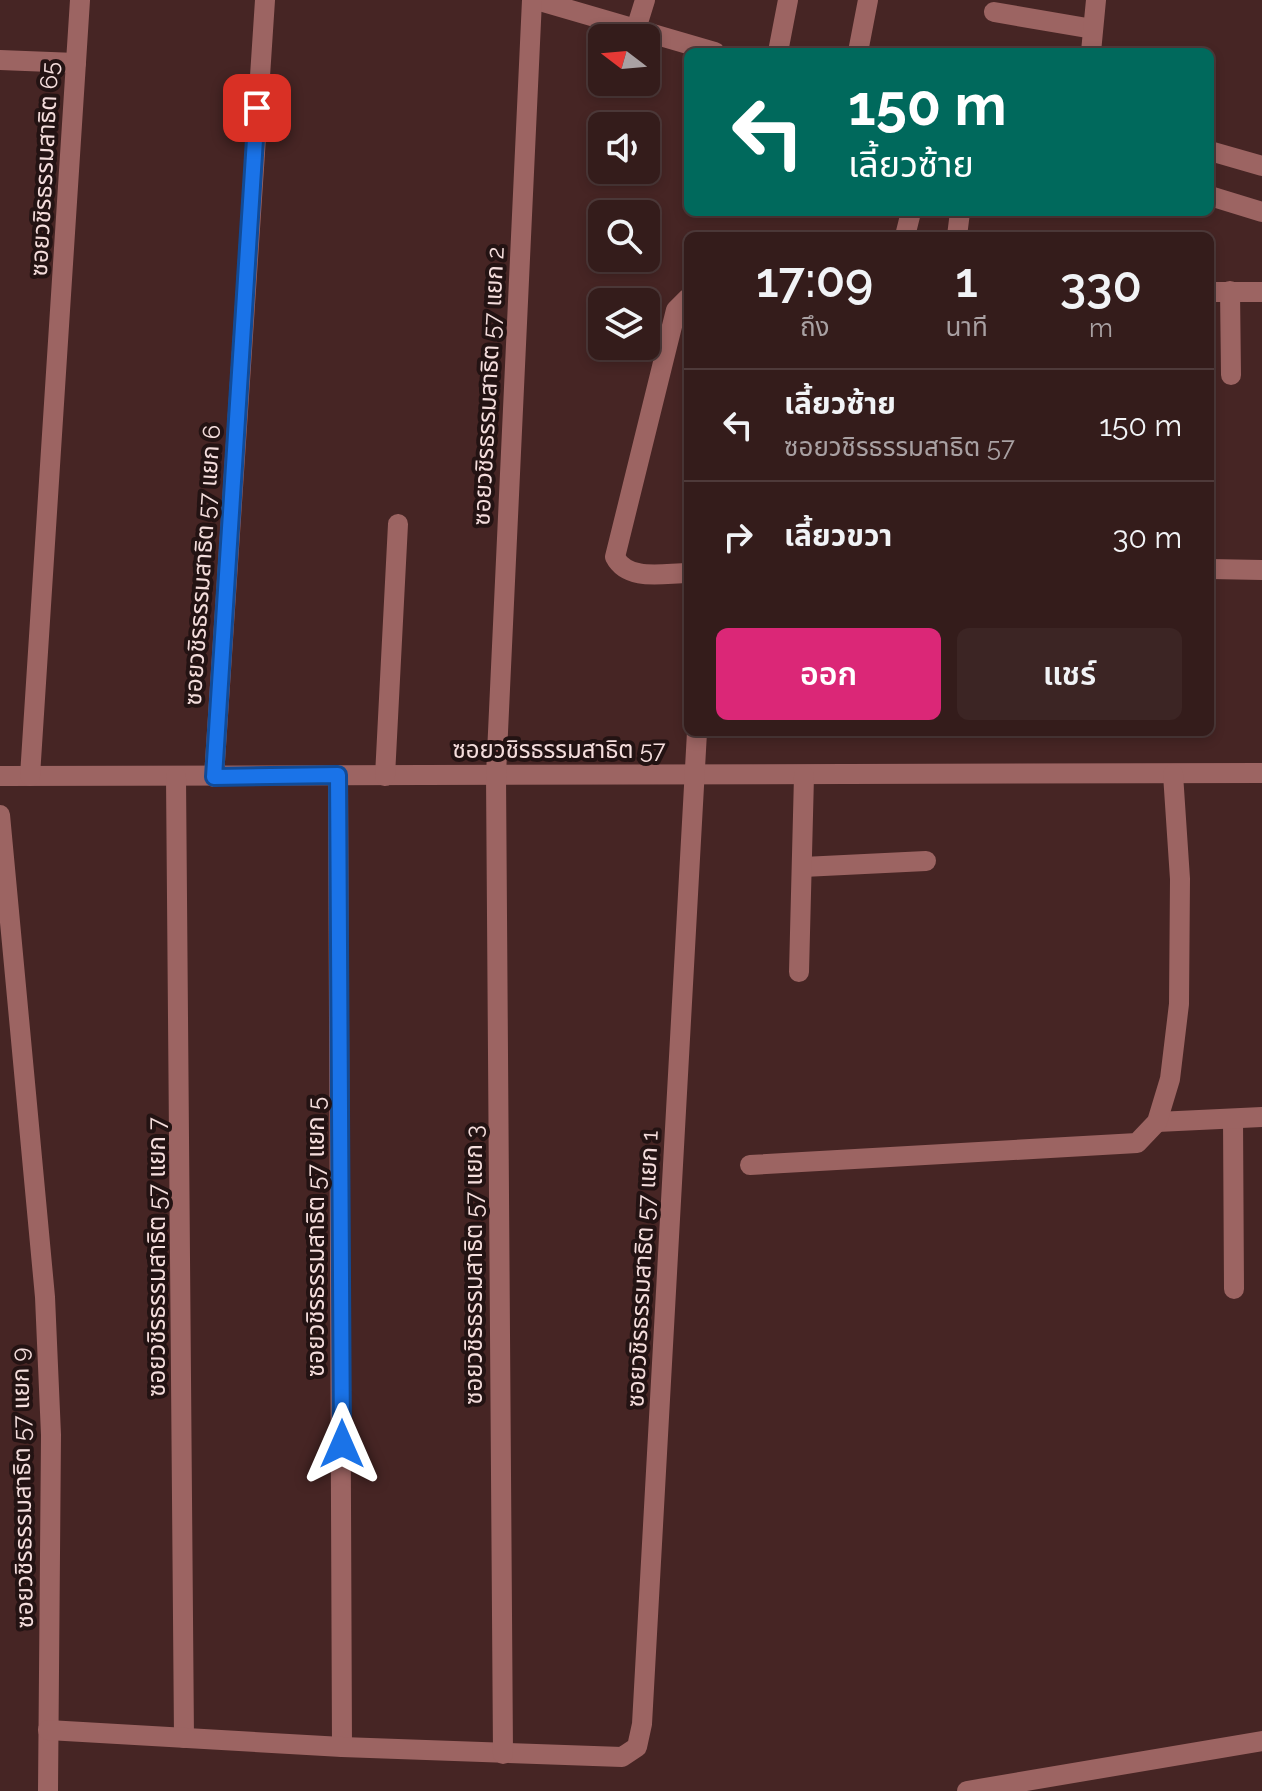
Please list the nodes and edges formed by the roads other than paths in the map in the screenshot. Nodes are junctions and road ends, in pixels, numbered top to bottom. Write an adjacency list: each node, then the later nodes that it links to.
1 (80, 0): 18 (street, ซอยวชิรธรรมสาธิต 65)
2 (265, 0): 42 (street, ซอยวชิรธรรมสาธิต 57 แยก 6)
3 (534, 0): 9 (street); 35 (street, ซอยวชิรธรรมสาธิต 57 แยก 2)
4 (645, 0): 10 (street)
5 (788, 0): 14 (street)
6 (868, 0): 15 (street)
7 (1096, 0): 11 (street)
8 (994, 12): 11 (street)
9 (618, 24)
10 (638, 24)
11 (1093, 29): 16 (street)
12 (660, 36): 13 (street)
13 (701, 48)
14 (779, 48)
15 (859, 48)
16 (1091, 48)
17 (0, 60): 18 (street)
18 (76, 63): 38 (street, ซอยวชิรธรรมสาธิต 65)
19 (1214, 152): 20 (street)
20 (1262, 166)
21 (1214, 197): 22 (street)
22 (1262, 212)
23 (1220, 291): 24 (street); 26 (street)
24 (1262, 292)
25 (684, 302): 30 (street)
26 (1231, 375)
27 (398, 524): 39 (street)
28 (1214, 569): 29 (street)
29 (1262, 570)
30 (684, 573)
31 (697, 736): 36 (street, ซอยวชิรธรรมสาธิต 57 แยก 1)
32 (1262, 773): 33 (street, ซอยวชิรธรรมสาธิต 57)
33 (1173, 774): 40 (street, ซอยวชิรธรรมสาธิต 57); 49 (street)
34 (338, 775): 39 (street, ซอยวชิรธรรมสาธิต 57); 42 (street, ซอยวชิรธรรมสาธิต 57); 55 (street, ซอยวชิรธรรมสาธิต 57 แยก 5)
35 (496, 775): 36 (street, ซอยวชิรธรรมสาธิต 57); 39 (street, ซอยวชิรธรรมสาธิต 57); 56 (street, ซอยวชิรธรรมสาธิต 57 แยก 3)
36 (696, 775): 40 (street, ซอยวชิรธรรมสาธิต 57); 56 (street, ซอยวชิรธรรมสาธิต 57 แยก 1)
37 (0, 776): 38 (street, ซอยวชิรธรรมสาธิต 57)
38 (30, 776): 41 (street, ซอยวชิรธรรมสาธิต 57)
39 (385, 776)
40 (804, 776): 45 (street)
41 (176, 777): 42 (street, ซอยวชิรธรรมสาธิต 57); 53 (street, ซอยวชิรธรรมสาธิต 57 แยก 7)
42 (214, 777)
43 (0, 815): 52 (street, ซอยวชิรธรรมสาธิต 57 แยก 9)
44 (926, 861): 45 (street)
45 (803, 867): 46 (street)
46 (799, 972)
47 (1262, 1117): 48 (street)
48 (1233, 1119): 49 (street); 51 (street)
49 (1157, 1122): 50 (street)
50 (750, 1165)
51 (1234, 1289)
52 (48, 1730): 53 (street); 57 (street, ซอยวชิรธรรมสาธิต 57 แยก 9)
53 (184, 1738): 55 (street)
54 (1262, 1741): 58 (street)
55 (342, 1747): 56 (street)
56 (503, 1754)
57 (48, 1791)
58 (967, 1791)

